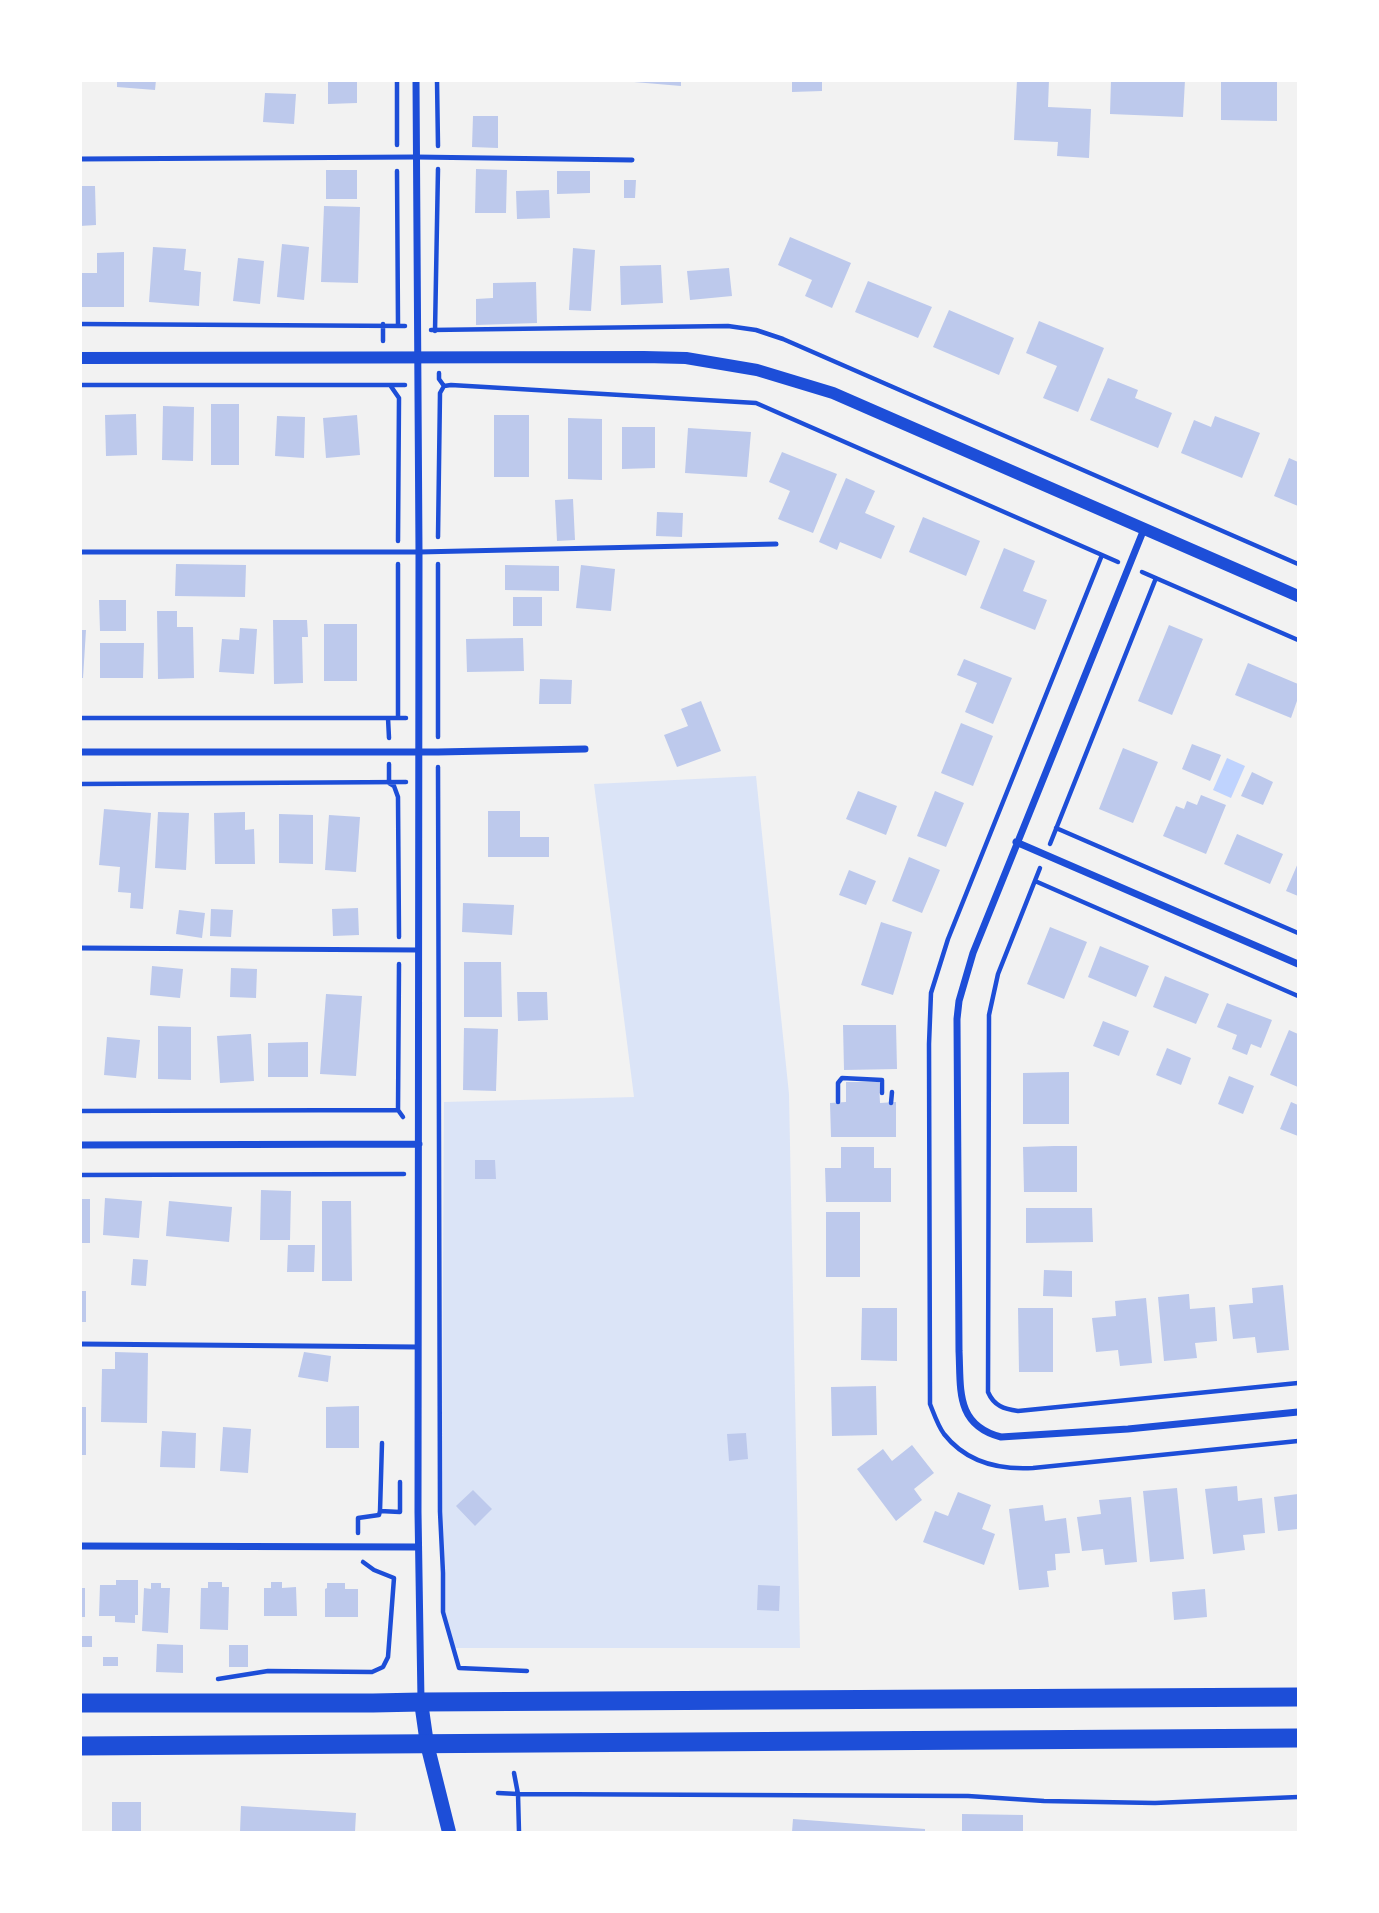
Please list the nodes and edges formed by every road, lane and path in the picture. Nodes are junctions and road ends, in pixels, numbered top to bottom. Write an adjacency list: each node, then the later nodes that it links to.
1 (397, 80): 4 (path)
2 (416, 80): 5 (street)
3 (437, 80): 6 (path)
4 (397, 157): 5 (lane); 7 (lane); 10 (path)
5 (416, 157): 6 (lane); 11 (street)
6 (438, 158): 8 (lane); 12 (path)
7 (80, 159)
8 (632, 160)
9 (80, 324): 10 (path)
10 (398, 324): 11 (path)
11 (416, 327): 12 (path); 14 (street)
12 (435, 331): 26 (path)
13 (80, 358): 14 (street)
14 (416, 358): 15 (street); 18 (street)
15 (439, 358): 17 (path); 20 (street)
16 (80, 385): 18 (path)
17 (444, 386): 19 (path); 25 (path)
18 (417, 387): 19 (path); 24 (street)
19 (440, 393): 22 (path)
20 (1144, 528): 27 (street); 29 (street)
21 (776, 544): 22 (lane)
22 (438, 551): 24 (lane); 32 (path)
23 (80, 552): 24 (lane)
24 (419, 552): 33 (street)
25 (1102, 555): 27 (path); 68 (path)
26 (1298, 564)
27 (1129, 566): 28 (path); 43 (street)
28 (1156, 578): 30 (path); 42 (path)
29 (1298, 596)
30 (1298, 640)
31 (80, 718): 33 (path)
32 (438, 718): 33 (path); 37 (path)
33 (418, 719): 35 (street)
34 (585, 749): 37 (street)
35 (417, 751): 36 (street); 37 (street); 39 (street)
36 (80, 752)
37 (438, 752): 38 (path)
38 (438, 780): 39 (path); 62 (path)
39 (418, 781): 40 (path); 49 (street)
40 (389, 783): 41 (path); 48 (path)
41 (80, 784)
42 (1056, 828): 44 (path); 46 (path)
43 (1016, 842): 44 (street); 67 (street)
44 (1045, 855): 45 (path); 50 (street)
45 (1035, 881): 51 (path); 66 (path)
46 (1298, 933)
47 (80, 948): 48 (lane)
48 (399, 950): 49 (lane); 56 (path)
49 (418, 950): 59 (street)
50 (1298, 964)
51 (1298, 996)
52 (882, 1093): 54 (path)
53 (892, 1093): 55 (path)
54 (838, 1102)
55 (891, 1103)
56 (398, 1110): 57 (path); 58 (path)
57 (80, 1111)
58 (404, 1117)
59 (419, 1144): 60 (street); 61 (street)
60 (80, 1145)
61 (419, 1174): 62 (path); 63 (path); 65 (street)
62 (440, 1174): 73 (path)
63 (80, 1175)
64 (80, 1344): 65 (lane)
65 (418, 1347): 72 (street)
66 (1298, 1383)
67 (1298, 1412)
68 (1298, 1441)
69 (382, 1443): 71 (path)
70 (80, 1546): 71 (street)
71 (359, 1546): 72 (street); 74 (path)
72 (418, 1547): 76 (street)
73 (527, 1671)
74 (207, 1680)
75 (1298, 1697): 76 (highway)
76 (421, 1702): 77 (highway); 79 (main road)
77 (80, 1703)
78 (1298, 1738): 79 (highway)
79 (427, 1744): 80 (highway); 85 (main road)
80 (80, 1746)
81 (514, 1773): 83 (path)
82 (498, 1793): 83 (path)
83 (517, 1794): 84 (path); 86 (path)
84 (1298, 1797)
85 (449, 1832)
86 (519, 1832)

